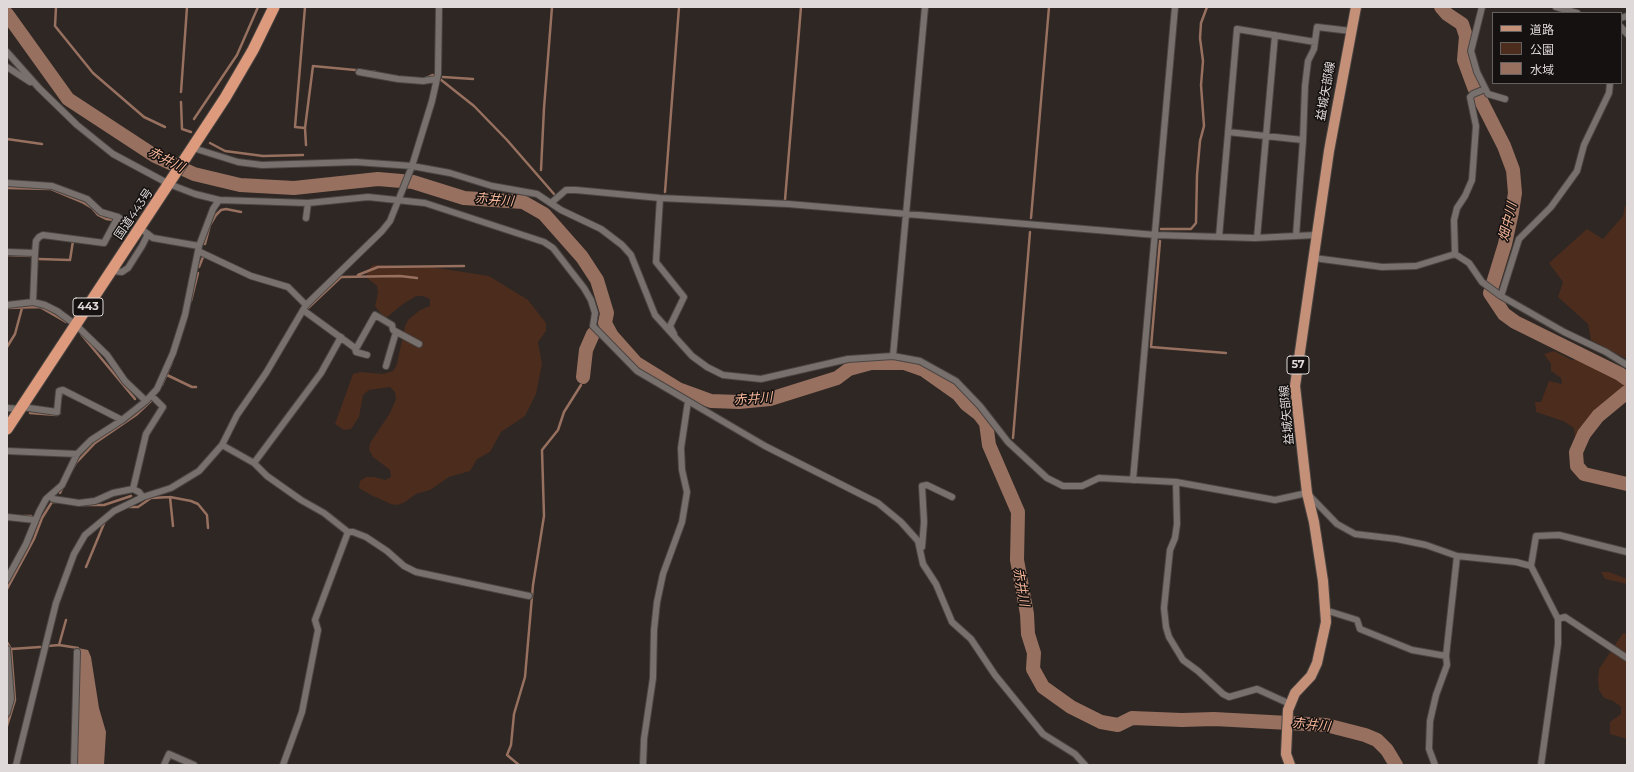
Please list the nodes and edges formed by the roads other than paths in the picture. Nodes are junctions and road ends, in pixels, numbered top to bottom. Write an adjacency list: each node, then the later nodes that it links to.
1 (274, 7): 23 (highway, 国道443号 / 443)
2 (439, 7): 15 (street)
3 (925, 7): 32 (street)
4 (1175, 7): 36 (street)
5 (1356, 7): 9 (main road, 益城矢部線 / 57)
6 (1482, 7): 18 (street)
7 (1556, 7): 8 (street)
8 (1573, 12)
9 (1351, 31): 11 (street); 37 (main road, 益城矢部線 / 57)
10 (1275, 35): 11 (street); 20 (street); 21 (street)
11 (1315, 42): 22 (street)
12 (7, 52): 17 (street)
13 (7, 67): 17 (street)
14 (359, 72): 15 (street)
15 (436, 79): 24 (street)
16 (1610, 84): 47 (street)
17 (38, 88): 26 (street)
18 (1484, 89): 19 (street); 44 (street)
19 (1505, 99)
20 (1228, 132): 21 (street); 39 (street)
21 (1266, 136): 22 (street); 40 (street)
22 (1304, 140): 38 (street)
23 (193, 148): 24 (street); 26 (highway, 国道443号 / 443)
24 (411, 168): 27 (street); 31 (street)
25 (7, 183): 33 (street)
26 (169, 184): 29 (street); 46 (highway, 国道443号 / 443)
27 (400, 197): 30 (street); 50 (street); 63 (street)
28 (660, 198): 31 (street); 32 (street); 54 (street)
29 (219, 200): 30 (street); 41 (street)
30 (308, 203): 34 (street)
31 (551, 203): 54 (street)
32 (907, 216): 36 (street); 58 (street)
33 (118, 217): 35 (street); 43 (street)
34 (306, 218)
35 (128, 224)
36 (1156, 235): 39 (street); 72 (street)
37 (1316, 235): 38 (street); 45 (main road, 益城矢部線 / 57)
38 (1296, 236): 40 (street)
39 (1219, 238): 40 (street)
40 (1257, 238)
41 (199, 248): 46 (street); 50 (street); 61 (street)
42 (7, 252): 43 (street)
43 (35, 253): 48 (street)
44 (1455, 254): 45 (street); 47 (street)
45 (1314, 258): 75 (main road, 益城矢部線 / 57)
46 (113, 271): 51 (highway, 国道443号 / 443)
47 (1500, 295): 59 (street)
48 (33, 302): 49 (street); 51 (street)
49 (7, 305)
50 (305, 307): 53 (street); 68 (street)
51 (76, 324): 62 (street); 65 (highway, 国道443号 / 443)
52 (396, 332): 55 (street); 56 (street); 60 (street)
53 (341, 338): 56 (street); 71 (street)
54 (676, 339): 58 (street)
55 (419, 344)
56 (355, 348): 57 (street)
57 (367, 355)
58 (894, 356): 72 (street)
59 (1627, 365)
60 (386, 366)
61 (152, 396): 62 (street); 74 (street)
62 (146, 401): 66 (street)
63 (688, 401): 82 (street); 102 (street)
64 (7, 408): 65 (street)
65 (21, 408): 66 (street); 67 (highway, 国道443号 / 443)
66 (122, 420): 70 (street)
67 (7, 429)
68 (222, 445): 71 (street); 77 (street)
69 (7, 451): 70 (street)
70 (77, 454): 76 (street)
71 (254, 464): 81 (street)
72 (1133, 480): 73 (street)
73 (1176, 482): 75 (street); 95 (street)
74 (132, 489): 76 (street); 77 (street)
75 (1307, 493): 84 (street); 88 (main road, 益城矢部線 / 57)
76 (51, 496): 80 (street)
77 (143, 497): 97 (street)
78 (952, 497): 82 (street)
79 (7, 518): 80 (street)
80 (35, 520): 86 (street)
81 (348, 532): 87 (street); 101 (street)
82 (922, 552): 103 (street)
83 (1627, 552): 85 (street)
84 (1457, 556): 85 (street); 92 (street)
85 (1531, 566): 89 (street)
86 (7, 579)
87 (529, 596)
88 (1325, 610): 92 (street); 95 (main road, 益城矢部線 / 57)
89 (1558, 619): 93 (street); 106 (street)
90 (7, 649): 94 (street)
91 (77, 652): 98 (street)
92 (1446, 656): 105 (street)
93 (1627, 658)
94 (9, 699): 96 (street)
95 (1290, 704): 104 (main road, 益城矢部線 / 57)
96 (7, 713)
97 (16, 765)
98 (74, 765)
99 (164, 765): 100 (street)
100 (194, 765)
101 (283, 765)
102 (643, 765)
103 (1085, 765)
104 (1290, 765)
105 (1435, 765)
106 (1541, 765)

